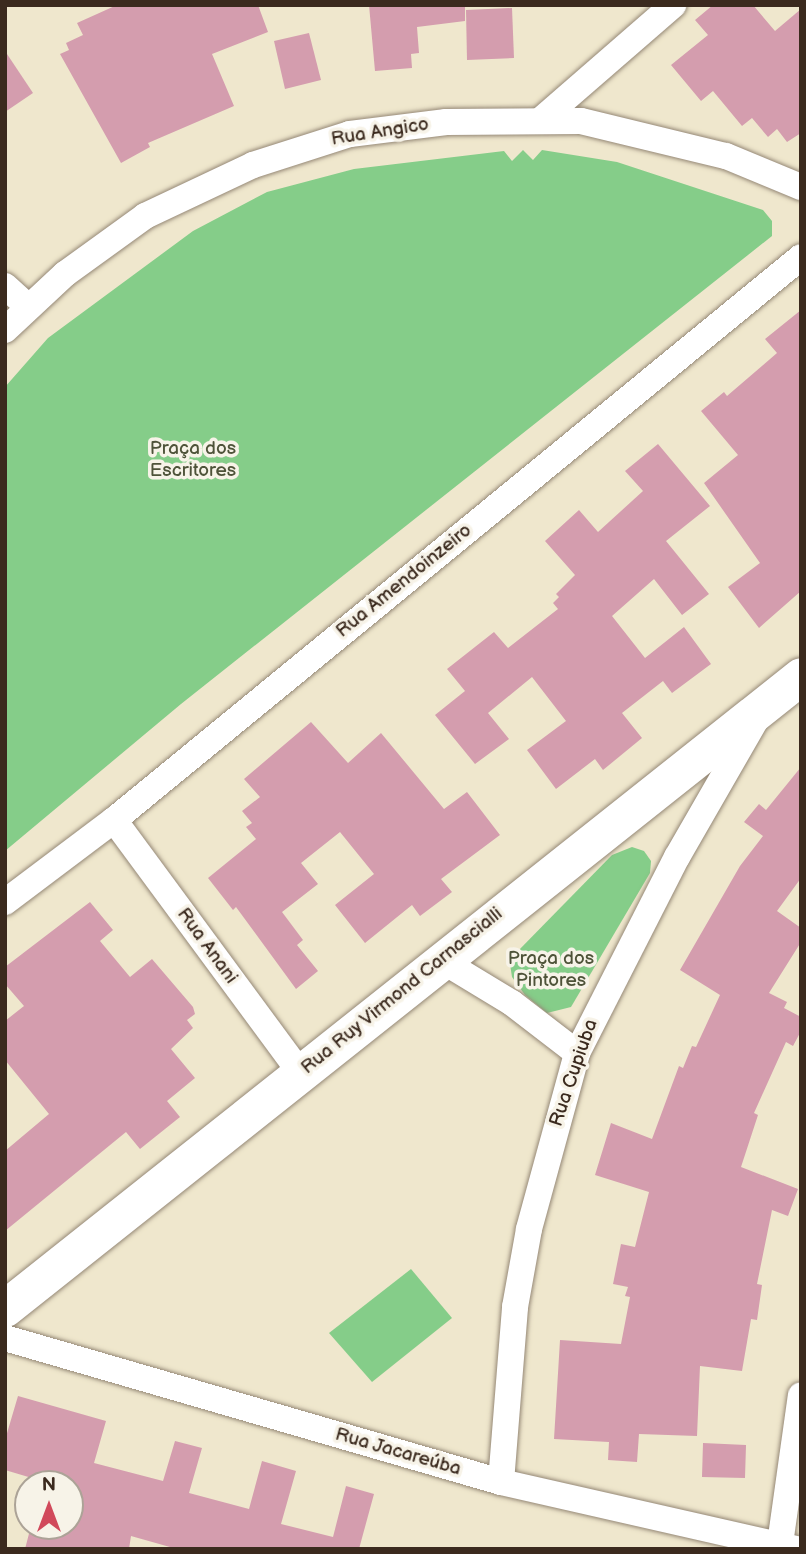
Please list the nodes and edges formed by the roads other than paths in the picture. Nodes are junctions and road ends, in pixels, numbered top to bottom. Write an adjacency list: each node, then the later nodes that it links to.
1 (673, 5): 2 (street)
2 (541, 118): 3 (street, Rua Angico); 6 (street, Rua Angico)
3 (801, 187)
4 (801, 257): 10 (street, Rua Amendoinzeiro)
5 (5, 286): 6 (street)
6 (27, 306): 7 (street, Rua Angico)
7 (5, 330)
8 (801, 676): 9 (street, Rua Ruy Virmond Carnascialli)
9 (766, 703): 12 (street, Rua Ruy Virmond Carnascialli); 13 (street, Rua Cupiuba)
10 (114, 820): 11 (street, Rua Amendoinzeiro); 14 (street, Rua Anani)
11 (5, 902)
12 (440, 960): 13 (street); 14 (street, Rua Ruy Virmond Carnascialli)
13 (577, 1053): 18 (street, Rua Cupiuba)
14 (300, 1072): 15 (street, Rua Ruy Virmond Carnascialli)
15 (5, 1308)
16 (5, 1338): 18 (street, Rua Jacareúba)
17 (801, 1395): 19 (street)
18 (501, 1482): 19 (street, Rua Jacareúba)
19 (788, 1546)

